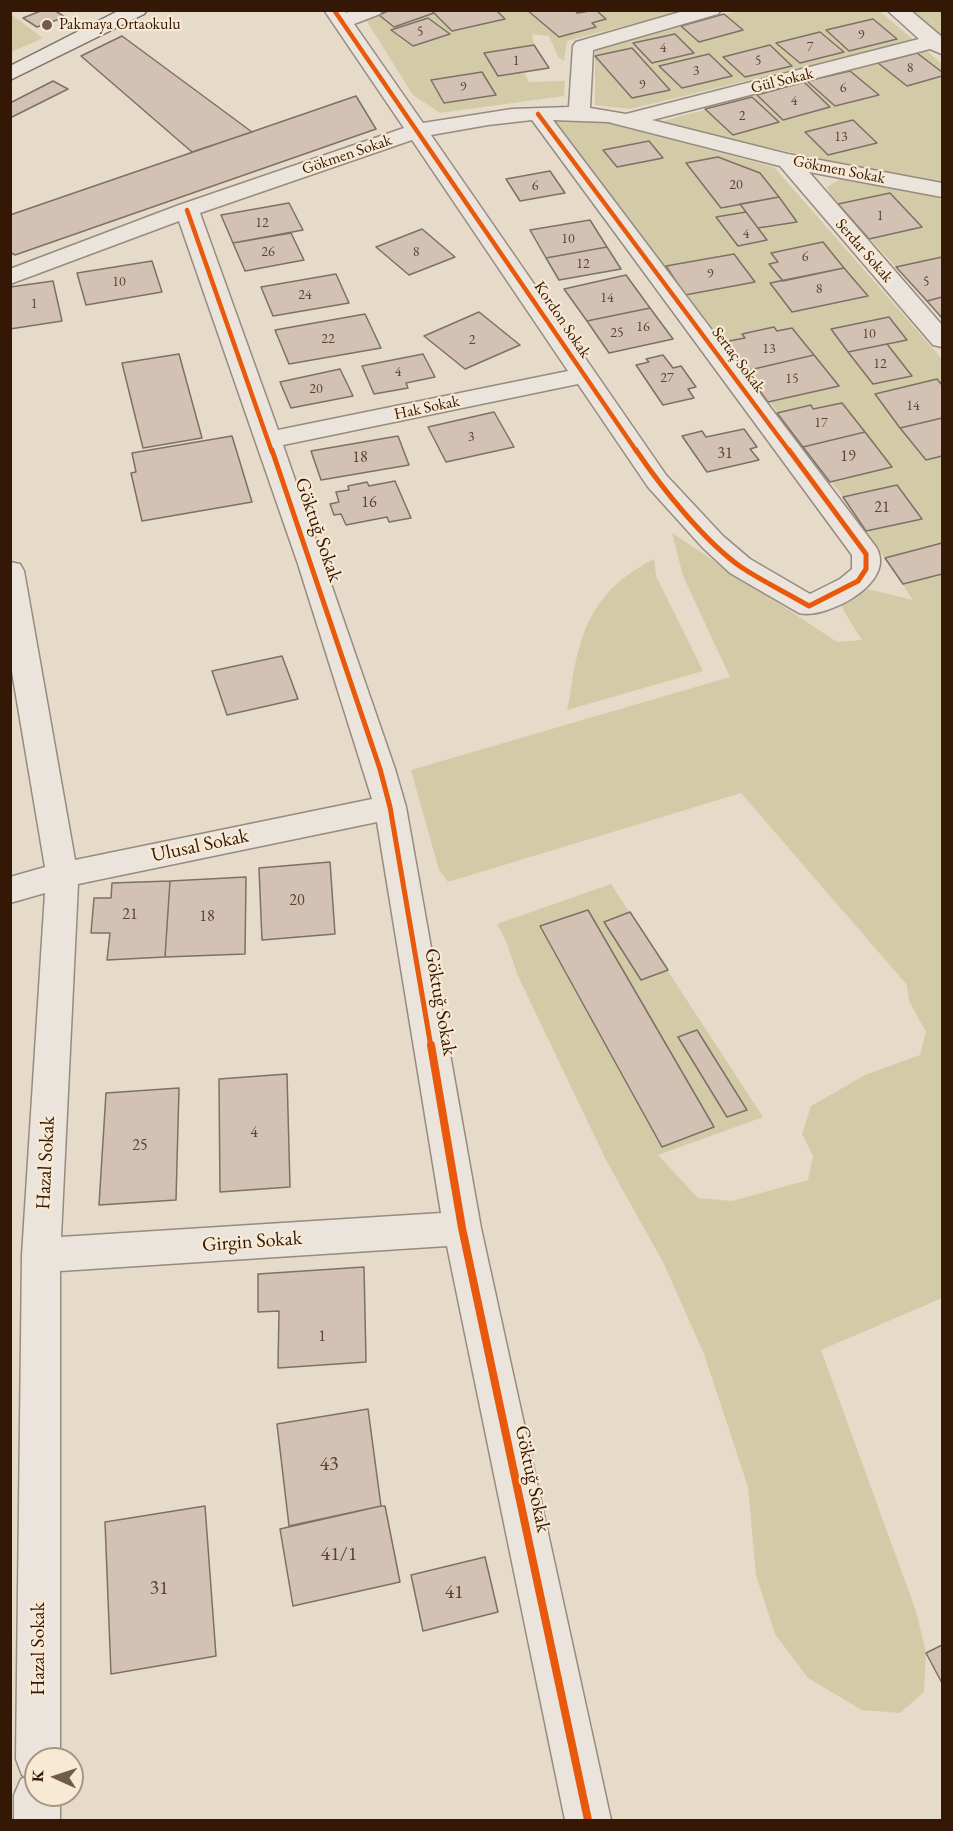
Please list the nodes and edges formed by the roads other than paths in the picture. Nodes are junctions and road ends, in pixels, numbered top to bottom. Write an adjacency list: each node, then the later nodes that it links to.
1 (137, 10): 7 (street)
2 (373, 10): 5 (street)
3 (711, 10): 8 (street)
4 (897, 10): 6 (street)
5 (338, 16): 11 (street, Kordon Sokak)
6 (939, 44): 10 (street, Gül Sokak)
7 (10, 74)
8 (579, 112): 9 (street, Gökmen Sokak); 10 (street, Gökmen Sokak)
9 (538, 114): 11 (street, Gökmen Sokak); 20 (street, Sertaç Sokak)
10 (628, 120): 12 (street, Gökmen Sokak)
11 (417, 131): 14 (street, Gökmen Sokak); 17 (street, Kordon Sokak)
12 (788, 161): 13 (street, Gökmen Sokak); 16 (street, Serdar Sokak)
13 (942, 190)
14 (187, 210): 15 (street, Gökmen Sokak); 18 (street, Göktuğ Sokak)
15 (10, 277)
16 (942, 340)
17 (584, 375): 18 (street, Hak Sokak); 20 (street, Kordon Sokak)
18 (270, 440): 21 (street, Göktuğ Sokak)
19 (11, 576): 22 (street, Hazal Sokak)
20 (809, 606)
21 (390, 807): 22 (street, Ulusal Sokak); 24 (street, Göktuğ Sokak)
22 (62, 874): 23 (street, Ulusal Sokak); 25 (street, Hazal Sokak)
23 (10, 890)
24 (462, 1228): 25 (street, Girgin Sokak); 28 (street, Göktuğ Sokak)
25 (42, 1256): 26 (street, Hazal Sokak)
26 (25, 1676): 27 (street, Hazal Sokak)
27 (36, 1747)
28 (588, 1821)

